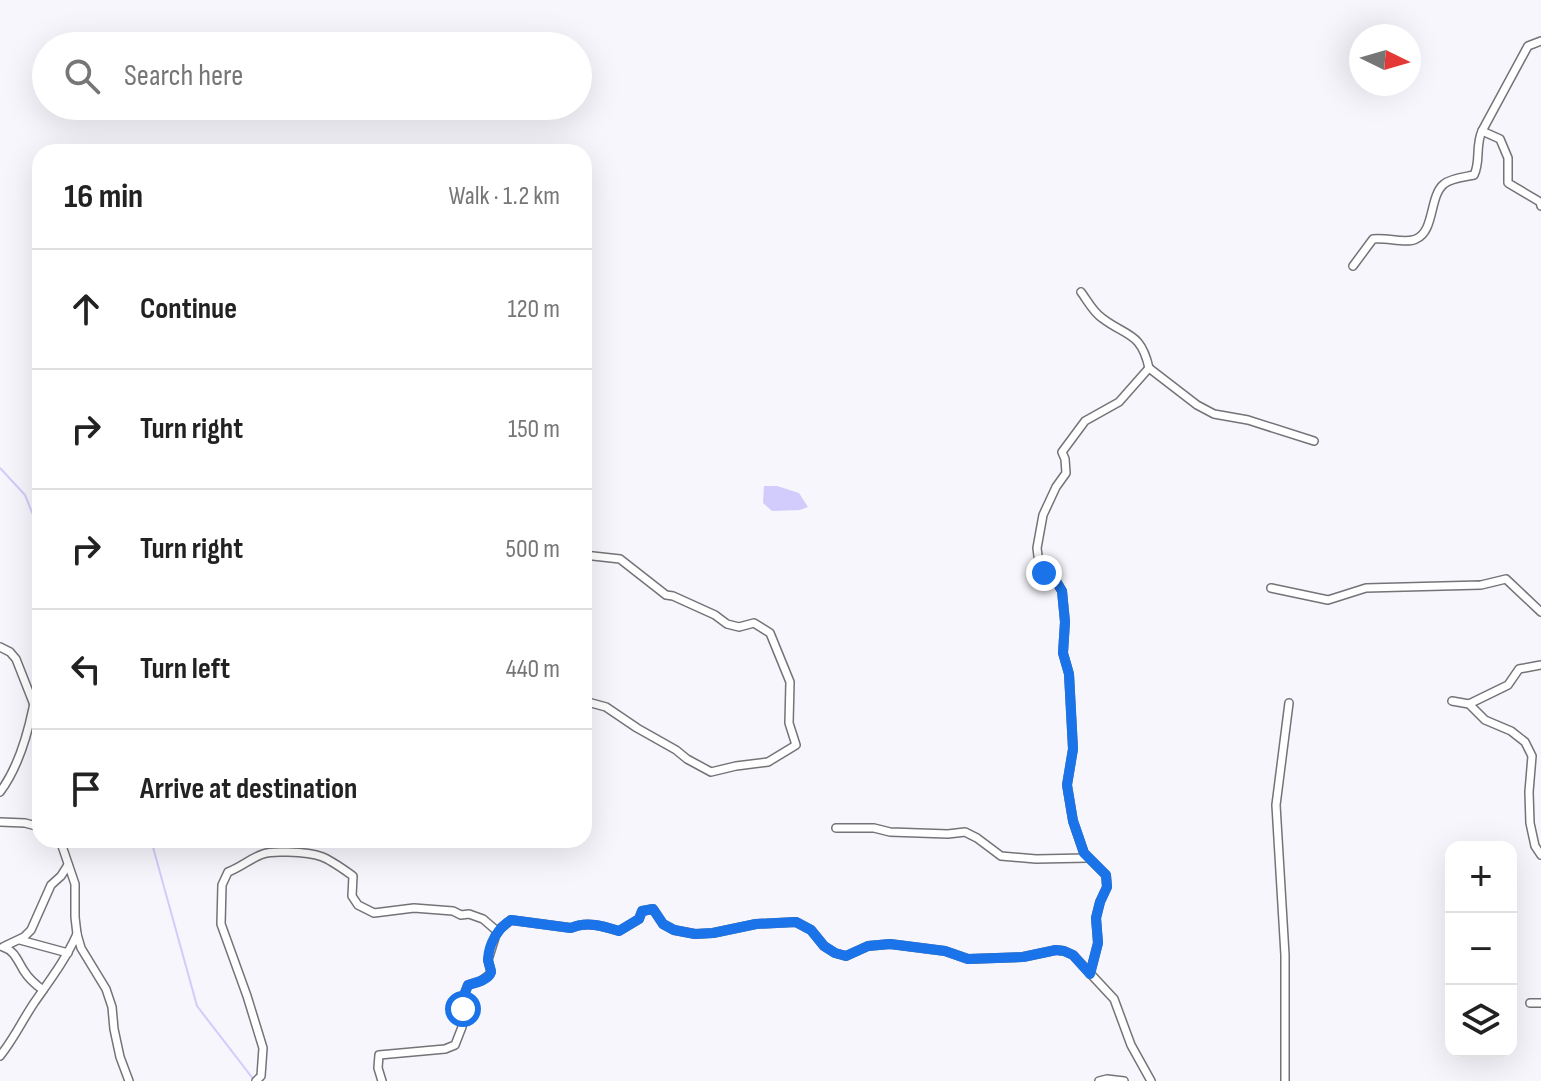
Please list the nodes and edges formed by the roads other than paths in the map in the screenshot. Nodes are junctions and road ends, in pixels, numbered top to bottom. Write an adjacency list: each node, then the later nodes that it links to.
1 (1541, 41): 2 (street)
2 (1482, 131): 3 (street); 4 (street)
3 (1541, 206)
4 (1353, 266)
5 (1081, 292): 6 (street)
6 (1149, 368): 7 (street); 25 (street)
7 (1314, 441)
8 (592, 555): 15 (street)
9 (1271, 588): 10 (street)
10 (1541, 612)
11 (0, 647): 14 (street)
12 (1541, 665): 17 (street)
13 (1452, 701): 17 (street)
14 (32, 702)
15 (592, 703)
16 (1289, 703): 43 (street)
17 (1469, 704): 24 (street)
18 (32, 713): 19 (street)
19 (0, 792)
20 (0, 822): 21 (street)
21 (32, 825)
22 (836, 828): 25 (street)
23 (63, 848): 26 (street)
24 (1541, 855)
25 (1088, 858): 32 (street)
26 (68, 865): 28 (street); 29 (street)
27 (497, 931): 32 (street); 38 (street); 39 (street)
28 (77, 934): 31 (street); 37 (street)
29 (18, 940): 30 (street); 31 (street)
30 (2, 947): 33 (street)
31 (68, 953): 33 (street)
32 (1090, 974): 42 (street)
33 (43, 990): 36 (street)
34 (1530, 1003): 35 (street)
35 (1541, 1003)
36 (0, 1056)
37 (129, 1081)
38 (256, 1081)
39 (382, 1081)
40 (1099, 1081): 41 (street)
41 (1124, 1081)
42 (1151, 1081)
43 (1285, 1081)

